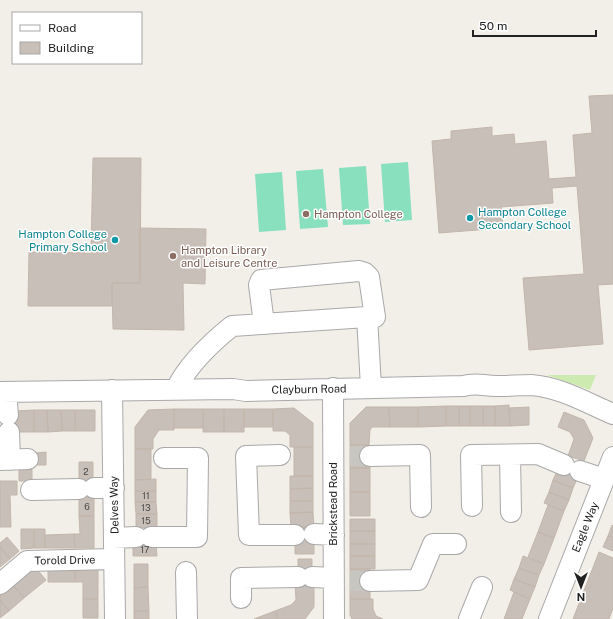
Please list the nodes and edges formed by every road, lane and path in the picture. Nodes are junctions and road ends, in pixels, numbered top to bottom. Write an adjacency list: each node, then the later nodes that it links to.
1 (374, 317): 2 (street)
2 (264, 324): 3 (street); 5 (street)
3 (371, 387): 4 (street, Clayburn Road); 8 (street, Clayburn Road)
4 (333, 388): 5 (street, Clayburn Road); 20 (street, Brickstead Road)
5 (176, 389): 6 (street, Clayburn Road)
6 (112, 390): 7 (street, Clayburn Road); 15 (street, Delves Way)
7 (3, 392): 13 (street)
8 (613, 414)
9 (280, 455): 20 (street)
10 (510, 455): 14 (street); 18 (street); 19 (street)
11 (370, 456): 17 (street)
12 (164, 458): 21 (street)
13 (12, 460)
14 (609, 472): 33 (street, Eagle Way)
15 (114, 488): 16 (street); 21 (street, Delves Way)
16 (31, 490)
17 (420, 506)
18 (472, 506)
19 (511, 512)
20 (334, 535): 25 (street, Brickstead Road)
21 (114, 538): 23 (street, Delves Way)
22 (456, 544): 25 (street)
23 (114, 559): 26 (street, Torold Drive); 29 (street, Delves Way)
24 (186, 572): 30 (street)
25 (347, 581): 28 (street); 31 (street, Brickstead Road)
26 (0, 584)
27 (482, 587): 32 (street)
28 (242, 598)
29 (115, 619)
30 (187, 619)
31 (334, 619)
32 (469, 619)
33 (549, 619)

